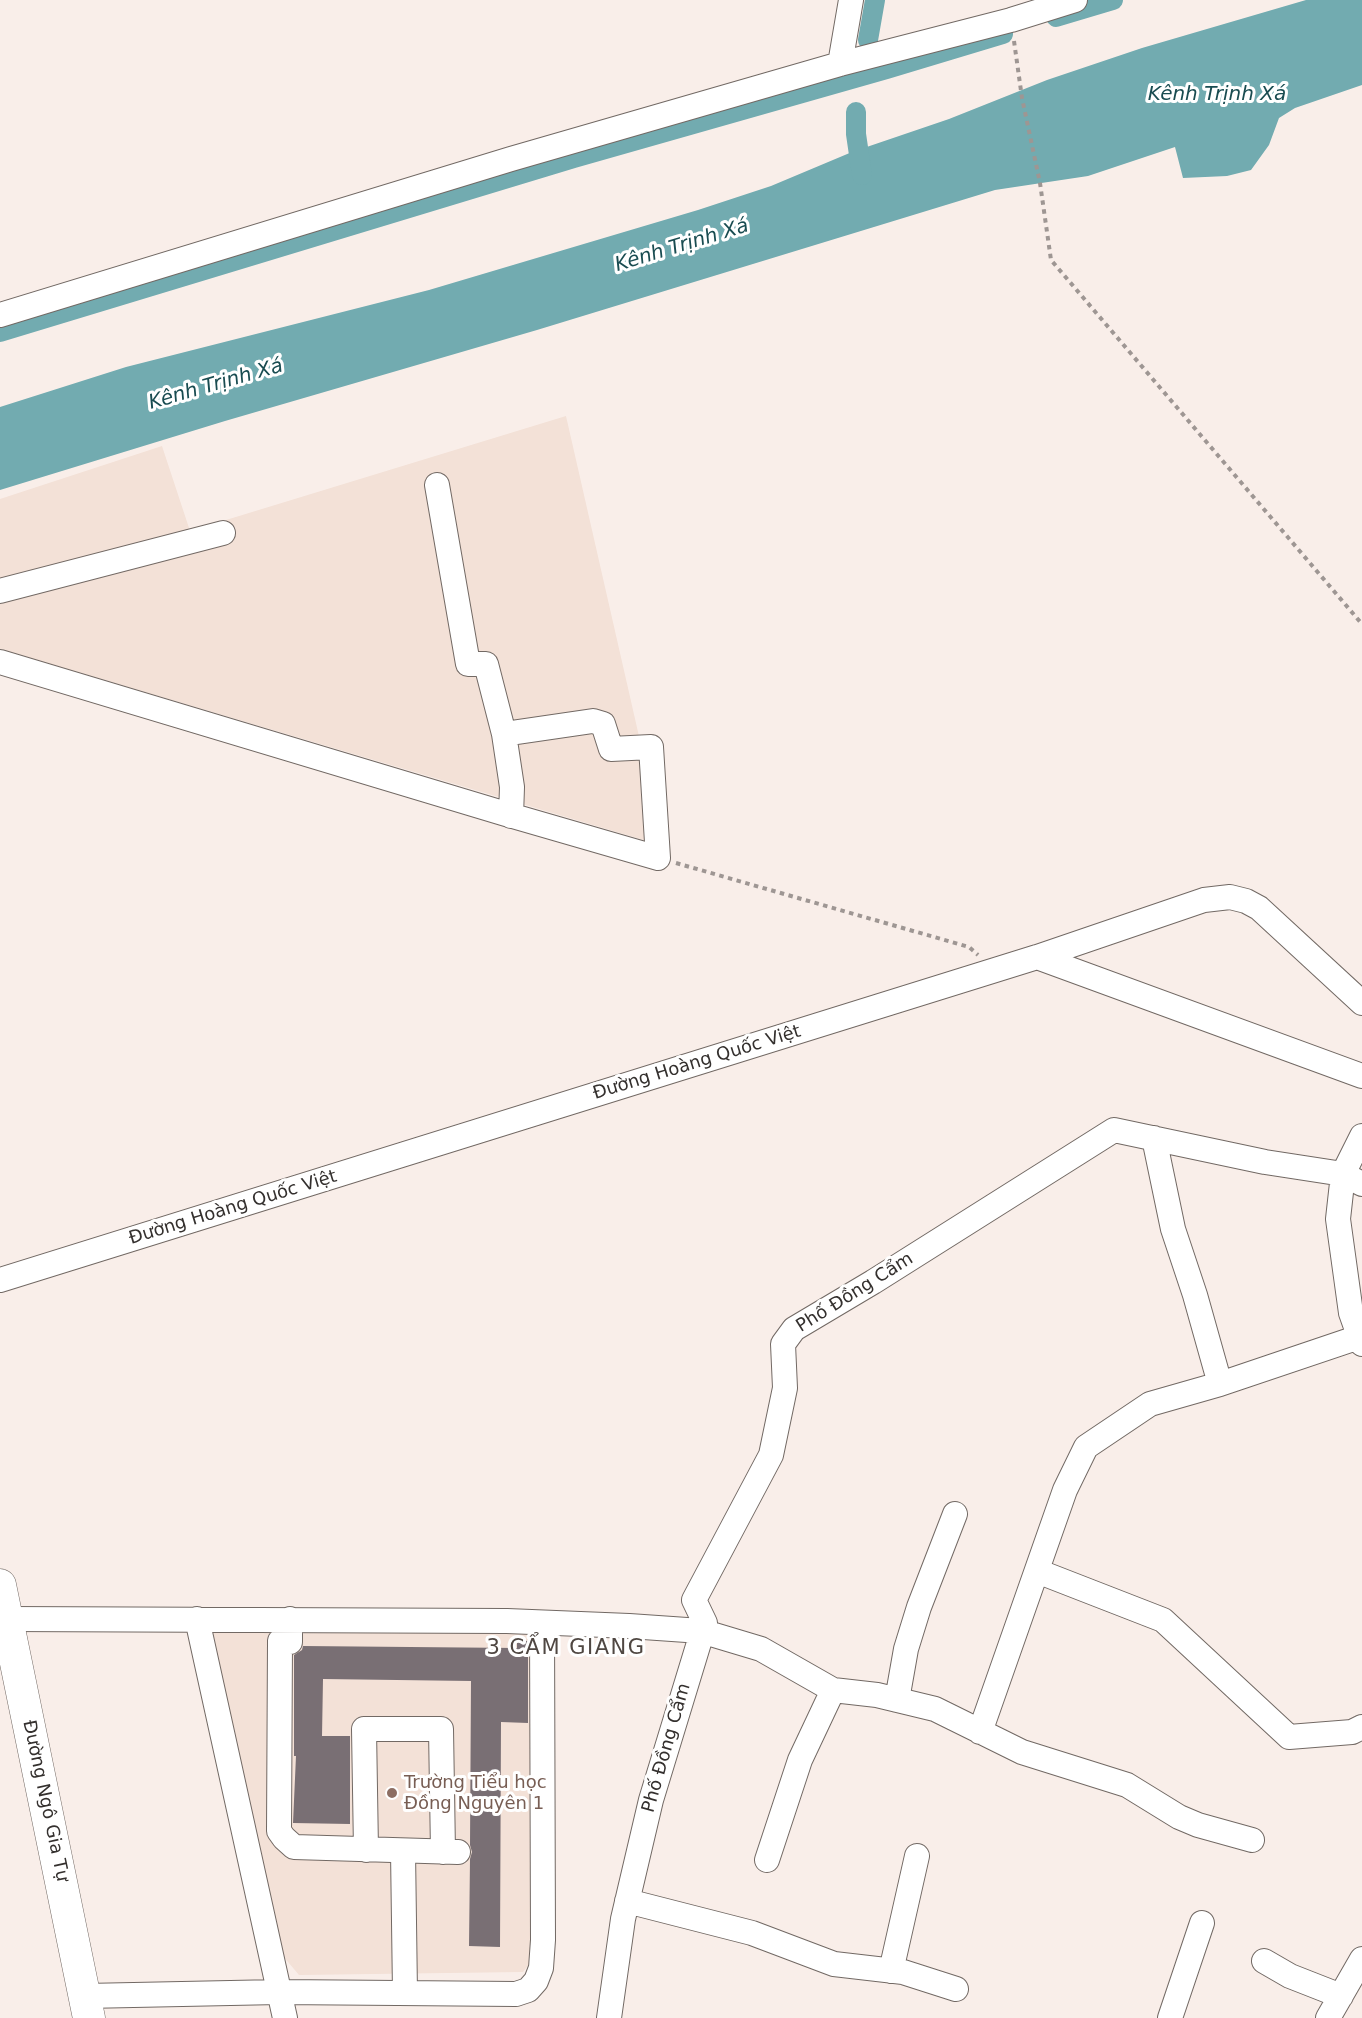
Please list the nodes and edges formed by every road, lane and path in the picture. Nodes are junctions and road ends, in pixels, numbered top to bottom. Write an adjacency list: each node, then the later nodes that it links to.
1 (850, 0): 4 (street)
2 (1075, 0): 3 (street)
3 (1011, 20): 4 (street); 9 (path)
4 (840, 64): 5 (street)
5 (0, 315)
6 (437, 485): 11 (street)
7 (223, 532): 8 (street)
8 (0, 591)
9 (1362, 624)
10 (0, 662): 12 (street)
11 (504, 734): 12 (street); 13 (street)
12 (511, 816): 13 (street)
13 (658, 858): 15 (path)
14 (1037, 957): 15 (street, Đường Hoàng Quốc Việt); 16 (street, Đường Hoàng Quốc Việt); 17 (street)
15 (993, 971): 21 (street, Đường Hoàng Quốc Việt)
16 (1362, 1004)
17 (1362, 1076)
18 (1362, 1136): 20 (street)
19 (1154, 1138): 20 (street, Phố Đồng Cẩm); 23 (street); 31 (street, Phố Đồng Cẩm)
20 (1353, 1179): 22 (street)
21 (0, 1280)
22 (1360, 1340): 23 (street)
23 (1220, 1384): 25 (street)
24 (955, 1514): 33 (street)
25 (1037, 1571): 34 (street); 35 (street)
26 (0, 1585): 27 (main road, Đường Ngô Gia Tự)
27 (7, 1618): 28 (street); 49 (main road, Đường Ngô Gia Tự)
28 (197, 1619): 29 (street); 47 (street)
29 (290, 1620): 30 (street); 37 (street)
30 (542, 1623): 31 (street); 48 (street)
31 (701, 1631): 32 (street); 41 (street, Phố Đồng Cẩm)
32 (833, 1690): 33 (street); 40 (street)
33 (897, 1700): 35 (street)
34 (1362, 1727)
35 (980, 1732): 36 (street)
36 (1252, 1840)
37 (366, 1850): 38 (street); 38 (street)
38 (403, 1851): 48 (street)
39 (917, 1856): 45 (street)
40 (767, 1860)
41 (627, 1901): 45 (street); 52 (street, Phố Đồng Cẩm)
42 (1202, 1923): 53 (street)
43 (1362, 1959): 50 (street)
44 (1264, 1960): 50 (street)
45 (891, 1971): 46 (street)
46 (956, 1989)
47 (279, 1992): 48 (street); 49 (street); 51 (street)
48 (405, 1993)
49 (87, 2007)
50 (1338, 2010)
51 (285, 2018)
52 (609, 2018)
53 (1170, 2018)

